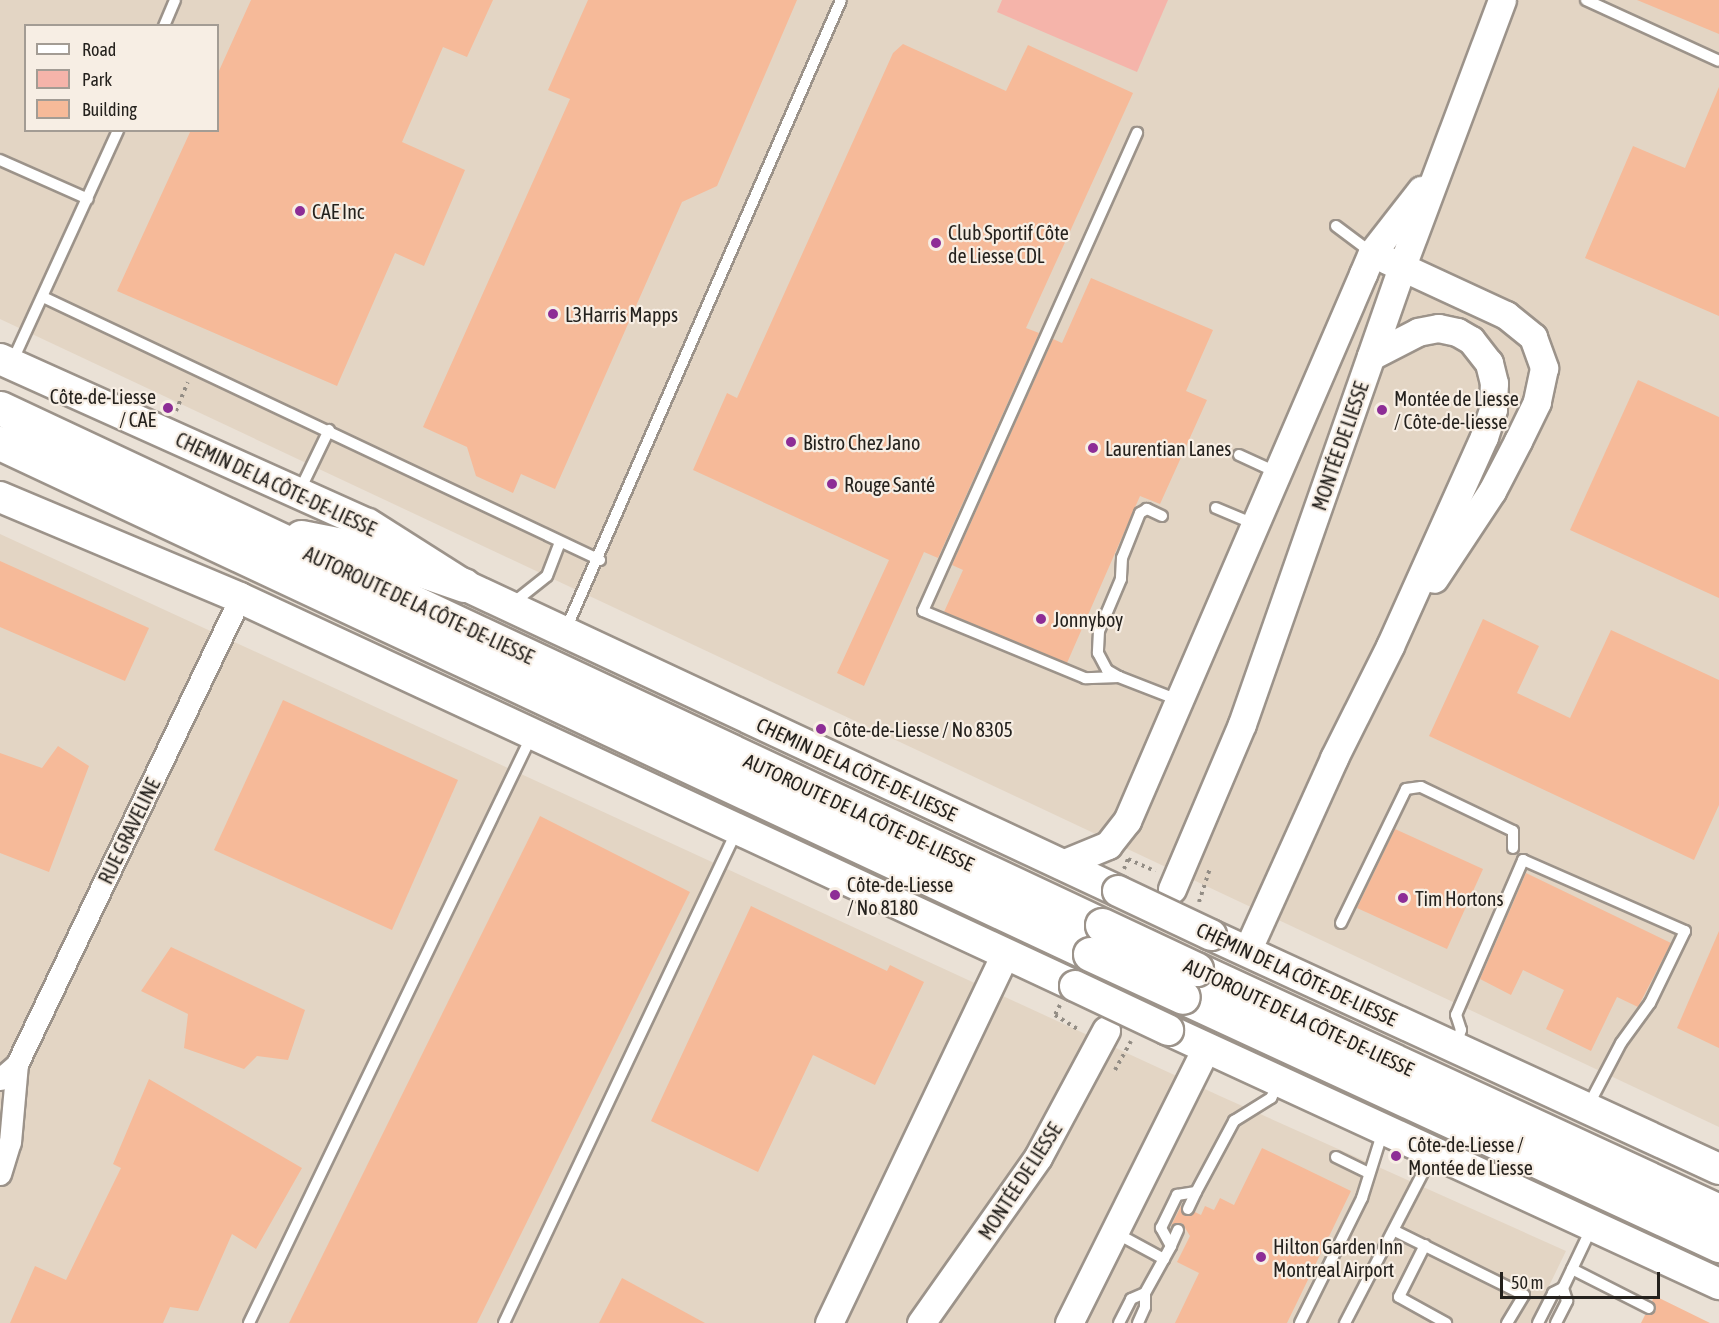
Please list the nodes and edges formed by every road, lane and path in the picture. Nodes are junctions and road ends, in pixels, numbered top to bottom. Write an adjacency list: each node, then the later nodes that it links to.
1 (175, 0): 5 (lane)
2 (841, 0): 34 (lane)
3 (1502, 0): 10 (street, MONTÉE DE LIESSE)
4 (1586, 0): 6 (lane)
5 (165, 24)
6 (1719, 61)
7 (117, 132): 11 (lane)
8 (1137, 133): 40 (lane)
9 (0, 160): 11 (lane)
10 (1438, 168): 13 (street); 14 (street, MONTÉE DE LIESSE)
11 (88, 199): 15 (lane)
12 (1336, 226): 13 (lane)
13 (1372, 253): 14 (street); 25 (street)
14 (1402, 266): 16 (street, MONTÉE DE LIESSE); 39 (street)
15 (43, 297): 17 (lane); 21 (lane)
16 (1371, 356): 39 (street); 49 (street, MONTÉE DE LIESSE)
17 (6, 362): 26 (main road, CHEMIN DE LA CÔTE-DE-LIESSE)
18 (184, 390): 20 (path)
19 (0, 408): 32 (highway, AUTOROUTE DE LA CÔTE-DE-LIESSE)
20 (176, 412)
21 (329, 430): 26 (lane); 33 (lane)
22 (0, 443): 27 (highway, AUTOROUTE DE LA CÔTE-DE-LIESSE)
23 (1239, 455): 25 (lane)
24 (0, 464): 27 (highway)
25 (1276, 472): 31 (street)
26 (298, 493): 35 (main road, CHEMIN DE LA CÔTE-DE-LIESSE)
27 (112, 496): 52 (highway, AUTOROUTE DE LA CÔTE-DE-LIESSE)
28 (0, 497): 36 (main road)
29 (1216, 508): 31 (lane)
30 (1162, 516): 40 (lane)
31 (1254, 524): 41 (street)
32 (250, 526): 35 (highway); 52 (highway, AUTOROUTE DE LA CÔTE-DE-LIESSE)
33 (561, 542): 34 (lane); 37 (lane)
34 (600, 560): 38 (lane)
35 (465, 585): 37 (main road, CHEMIN DE LA CÔTE-DE-LIESSE)
36 (240, 598): 42 (main road); 62 (street, RUE GRAVELINE)
37 (509, 606): 38 (main road, CHEMIN DE LA CÔTE-DE-LIESSE)
38 (565, 632): 46 (main road, CHEMIN DE LA CÔTE-DE-LIESSE)
39 (1390, 646): 53 (street)
40 (1119, 677): 41 (lane)
41 (1179, 700): 46 (street)
42 (532, 735): 43 (main road); 89 (lane)
43 (738, 830): 54 (main road); 90 (lane)
44 (1513, 848): 51 (lane)
45 (1128, 859): 47 (path)
46 (1062, 864): 53 (main road, CHEMIN DE LA CÔTE-DE-LIESSE, bridge)
47 (1159, 864)
48 (1210, 868): 50 (path)
49 (1172, 889)
50 (1199, 902)
51 (1341, 923)
52 (1096, 939): 55 (highway, AUTOROUTE DE LA CÔTE-DE-LIESSE, bridge)
53 (1247, 951): 60 (main road, CHEMIN DE LA CÔTE-DE-LIESSE)
54 (1005, 954): 56 (main road); 91 (street)
55 (1190, 983): 75 (highway, AUTOROUTE DE LA CÔTE-DE-LIESSE); 81 (highway, AUTOROUTE DE LA CÔTE-DE-LIESSE)
56 (1068, 994): 58 (path); 61 (main road, bridge)
57 (1106, 1030): 92 (street, MONTÉE DE LIESSE)
58 (1075, 1033)
59 (1131, 1041): 63 (path)
60 (1456, 1047): 66 (main road, CHEMIN DE LA CÔTE-DE-LIESSE); 66 (lane)
61 (1206, 1048): 65 (main road); 79 (street)
62 (17, 1064): 64 (street, RUE GRAVELINE); 72 (street, RUE GRAVELINE)
63 (1115, 1070)
64 (0, 1079)
65 (1279, 1082): 67 (main road); 73 (lane)
66 (1587, 1108): 70 (main road, CHEMIN DE LA CÔTE-DE-LIESSE)
67 (1384, 1130): 68 (main road); 71 (lane)
68 (1433, 1153): 76 (main road); 78 (lane)
69 (1336, 1157): 71 (lane)
70 (1719, 1169)
71 (1369, 1173): 96 (lane)
72 (0, 1174)
73 (1196, 1192): 74 (lane); 82 (lane)
74 (1188, 1209)
75 (1719, 1211)
76 (1592, 1227): 84 (lane); 85 (main road)
77 (1178, 1230): 82 (lane)
78 (1395, 1231): 80 (lane); 97 (lane)
79 (1114, 1232): 83 (lane); 93 (street)
80 (1425, 1245): 98 (lane); 99 (lane)
81 (1719, 1245)
82 (1171, 1246): 83 (lane)
83 (1164, 1258): 87 (lane)
84 (1572, 1269): 86 (lane); 88 (lane)
85 (1719, 1284)
86 (1563, 1288): 100 (lane); 101 (lane)
87 (1145, 1293): 94 (lane); 95 (lane)
88 (1648, 1308)
89 (249, 1323)
90 (504, 1323)
91 (829, 1323)
92 (921, 1323)
93 (1069, 1323)
94 (1119, 1323)
95 (1138, 1323)
96 (1300, 1323)
97 (1345, 1323)
98 (1446, 1323)
99 (1507, 1323)
100 (1538, 1323)
101 (1556, 1323)

